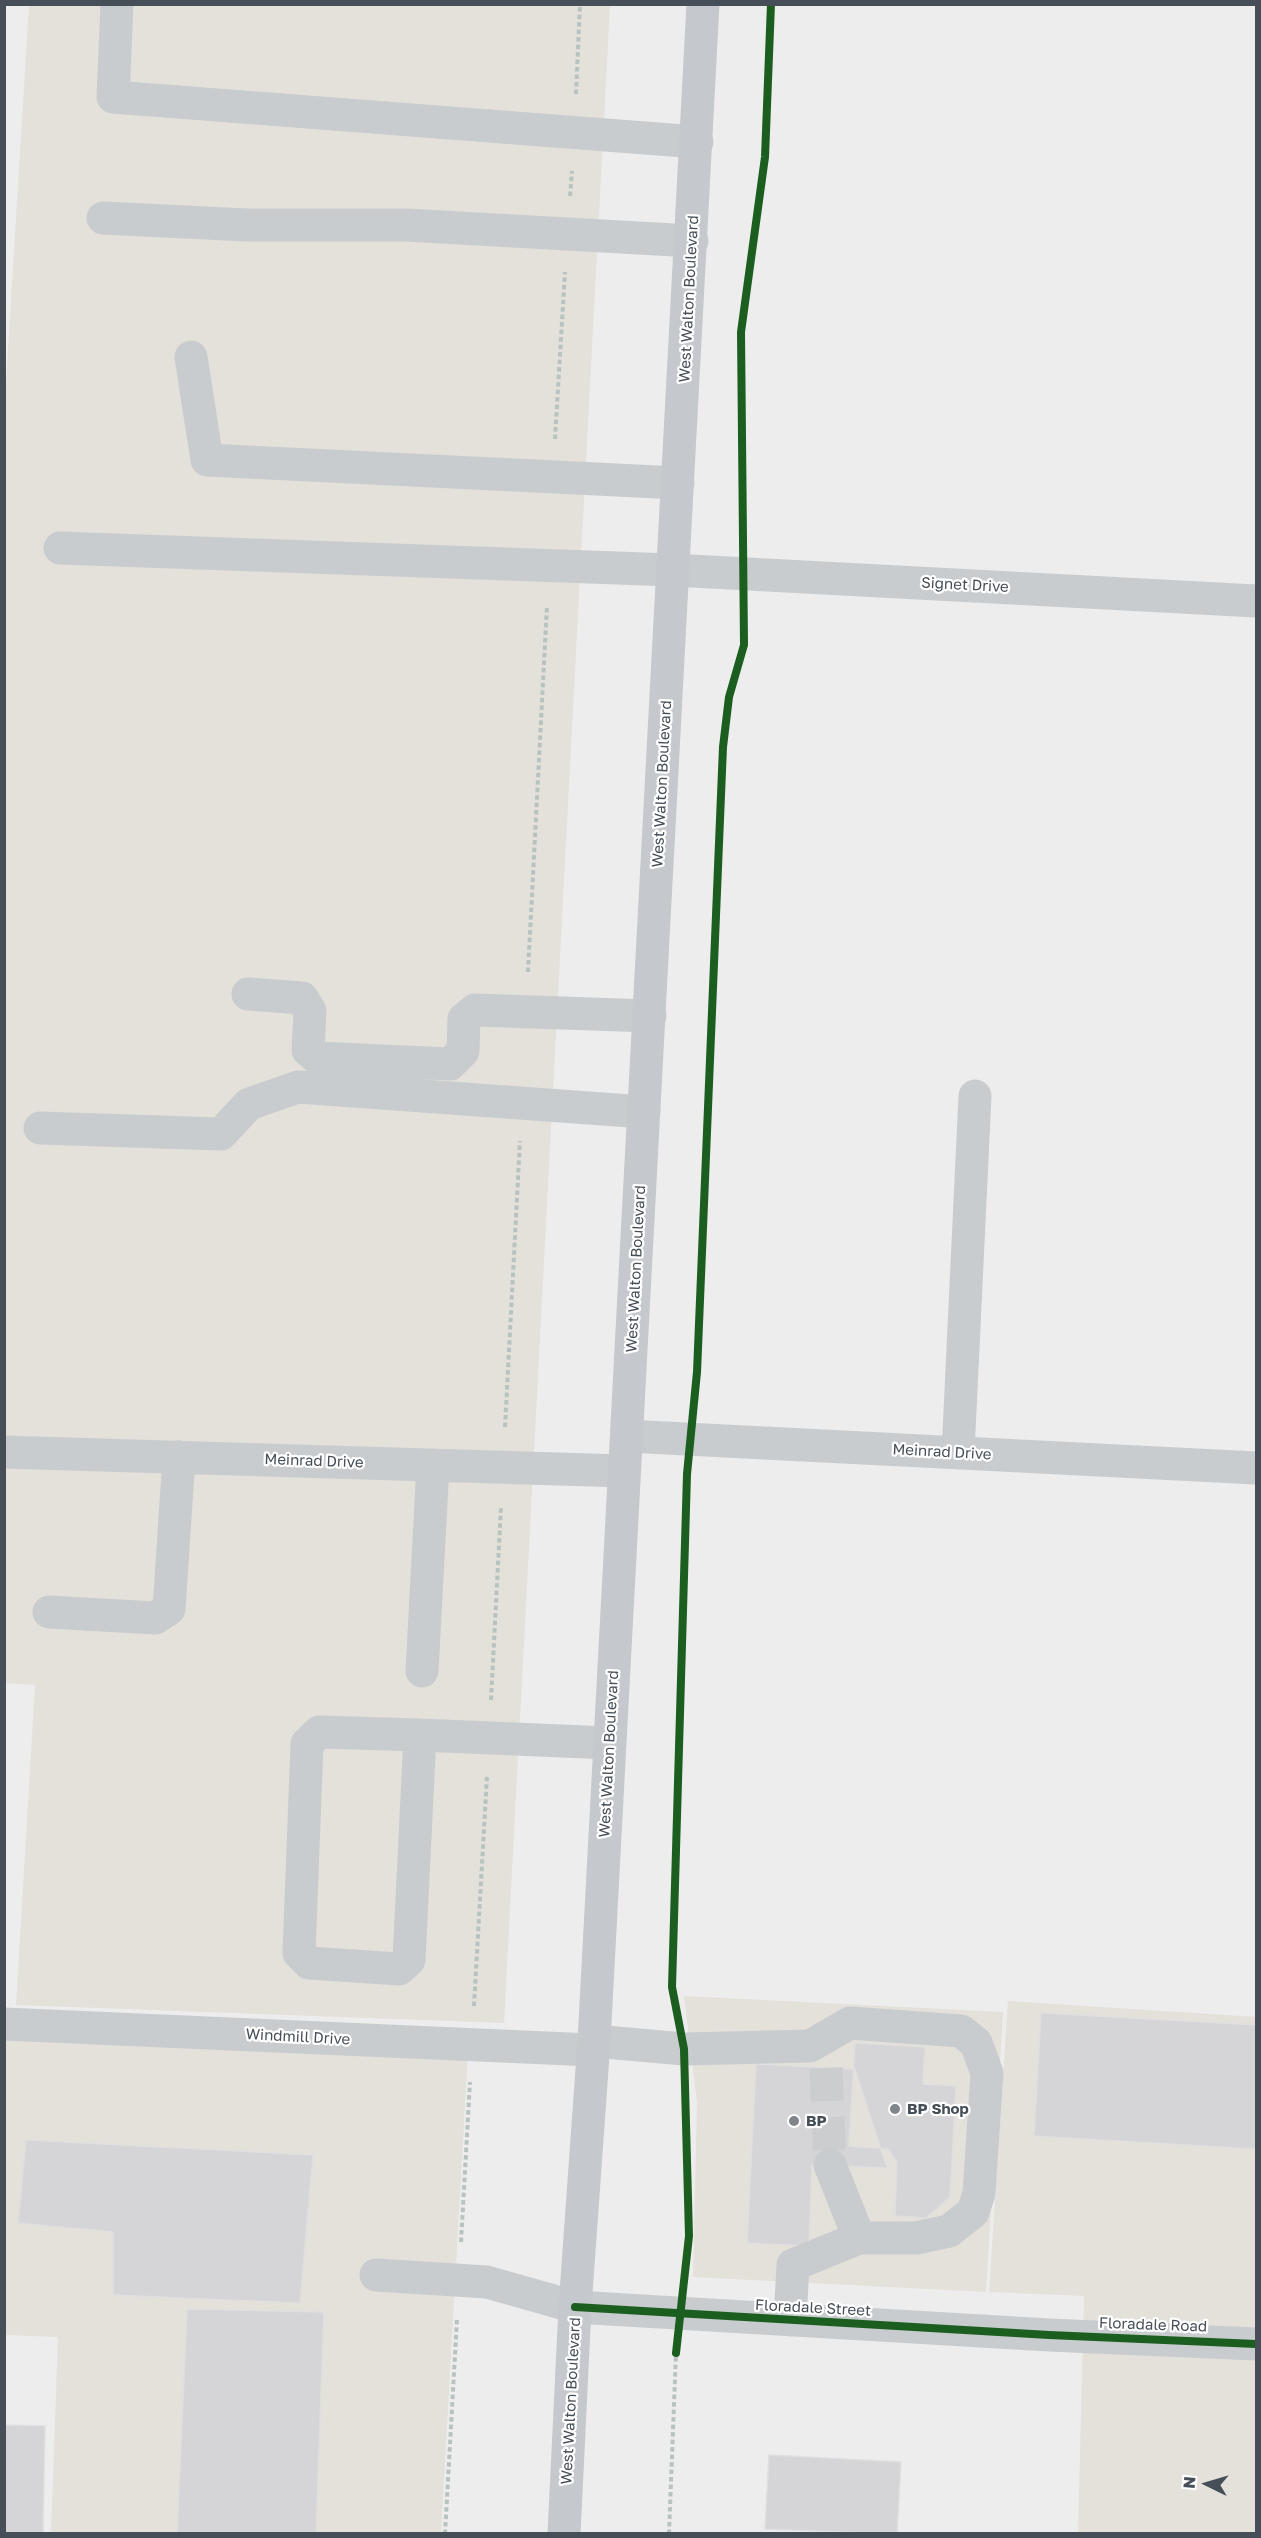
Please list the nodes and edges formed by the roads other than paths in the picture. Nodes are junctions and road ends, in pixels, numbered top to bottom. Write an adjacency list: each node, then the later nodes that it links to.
1 (117, 4): 3 (street)
2 (703, 4): 3 (main road, West Walton Boulevard)
3 (697, 142): 5 (main road, West Walton Boulevard)
4 (103, 218): 5 (street)
5 (692, 241): 7 (main road, West Walton Boulevard)
6 (191, 357): 7 (street)
7 (678, 483): 9 (main road, West Walton Boulevard)
8 (60, 548): 9 (street, Signet Drive)
9 (673, 570): 10 (street, Signet Drive); 12 (main road, West Walton Boulevard)
10 (1257, 601)
11 (248, 994): 12 (street)
12 (650, 1016): 14 (main road, West Walton Boulevard)
13 (975, 1096): 18 (street)
14 (644, 1112): 15 (street); 16 (main road, West Walton Boulevard)
15 (40, 1128)
16 (627, 1436): 18 (street, Meinrad Drive); 22 (main road, West Walton Boulevard)
17 (4, 1452): 19 (street, Meinrad Drive)
18 (958, 1453): 21 (street, Meinrad Drive)
19 (179, 1457): 20 (street, Meinrad Drive); 23 (street)
20 (433, 1465): 22 (street, Meinrad Drive); 24 (street)
21 (1257, 1468)
22 (624, 1471): 26 (main road, West Walton Boulevard)
23 (49, 1612)
24 (422, 1671)
25 (420, 1735): 25 (street); 26 (street)
26 (609, 1743): 28 (main road, West Walton Boulevard)
27 (4, 2024): 28 (street, Windmill Drive)
28 (593, 2045): 30 (street, Windmill Drive); 32 (main road, West Walton Boulevard)
29 (830, 2165): 30 (street)
30 (859, 2238): 33 (street)
31 (376, 2275): 32 (street, Floradale Street)
32 (575, 2307): 33 (street, Floradale Street); 36 (main road, West Walton Boulevard)
33 (790, 2320): 34 (street, Floradale Street)
34 (1049, 2335): 35 (street, Floradale Road)
35 (1257, 2344)
36 (564, 2534)

